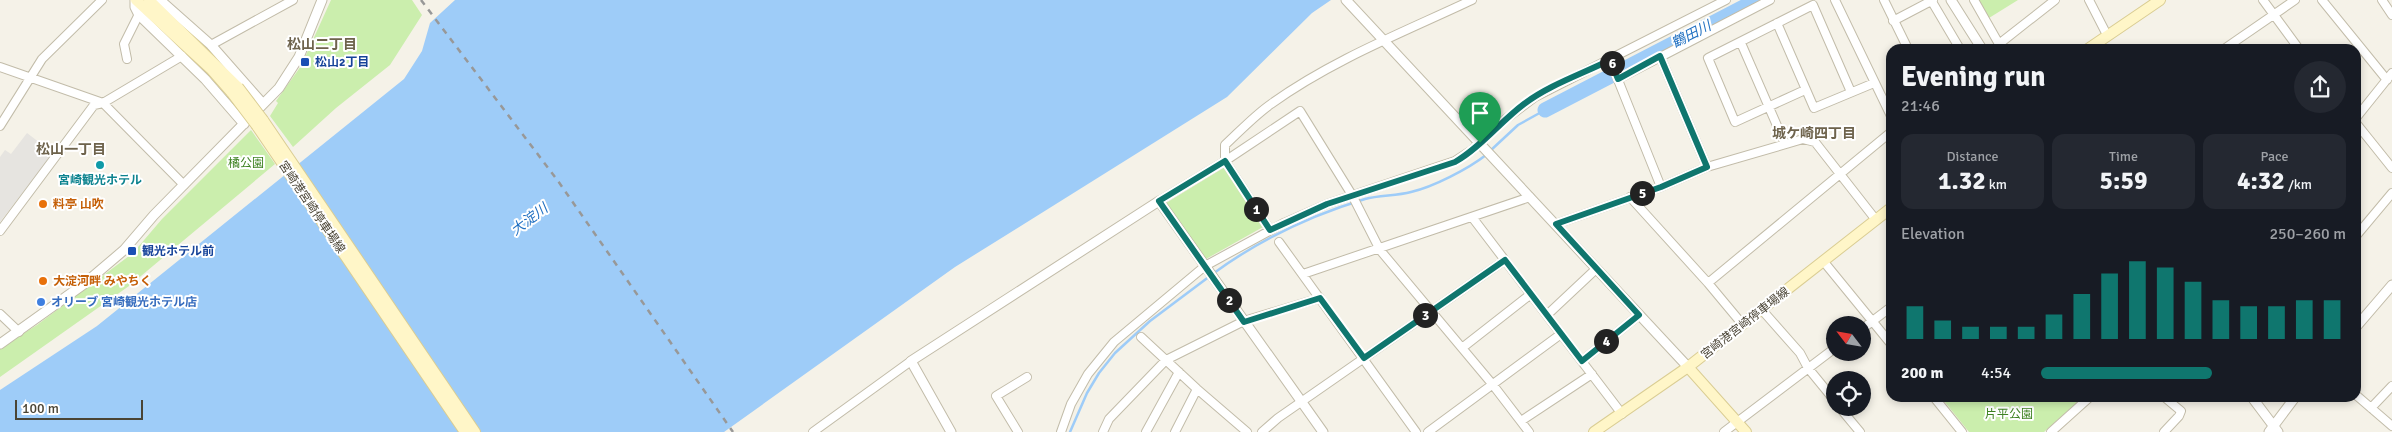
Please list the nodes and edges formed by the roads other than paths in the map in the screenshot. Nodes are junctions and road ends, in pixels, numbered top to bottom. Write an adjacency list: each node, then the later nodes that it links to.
1 (102, 0): 47 (street)
2 (136, 0): 23 (street); 45 (main road, 宮崎港宮崎停車場線)
3 (149, 0): 45 (main road, 宮崎港宮崎停車場線)
4 (160, 0): 38 (street)
5 (293, 0): 38 (street)
6 (322, 0): 54 (street)
7 (1346, 0): 29 (street)
8 (1472, 0): 29 (street)
9 (1726, 0): 43 (street)
10 (1770, 0): 41 (street)
11 (1835, 0): 50 (street)
12 (1884, 0): 26 (street)
13 (1932, 0): 26 (street); 32 (street)
14 (1951, 0): 33 (street)
15 (1974, 0): 16 (street)
16 (2054, 0)
17 (2089, 0): 28 (street)
18 (2160, 0): 28 (main road)
19 (2262, 0): 24 (street)
20 (2295, 0): 24 (street)
21 (2322, 0): 37 (street)
22 (2382, 0): 25 (street)
23 (139, 14): 40 (street); 42 (street)
24 (2273, 14): 35 (street); 36 (street)
25 (2392, 15)
26 (1893, 21): 31 (street)
27 (1777, 23): 30 (street); 51 (street); 52 (street)
28 (2107, 35): 34 (main road)
29 (1380, 37): 62 (street); 64 (street)
30 (1741, 43): 55 (street); 55 (street)
31 (1905, 44)
32 (1957, 44)
33 (1979, 44)
34 (2095, 44)
35 (2233, 44)
36 (2295, 44)
37 (2357, 44)
38 (211, 45): 54 (street)
39 (2361, 49): 49 (street)
40 (182, 56): 53 (street); 58 (street)
41 (1660, 56): 48 (street); 65 (street)
42 (128, 59)
43 (1610, 60): 48 (street); 62 (street)
44 (0, 67): 47 (street)
45 (214, 67): 137 (main road, 宮崎港宮崎停車場線, bridge); 138 (main road, 宮崎港宮崎停車場線, bridge)
46 (2392, 73): 49 (street)
47 (30, 78): 53 (street); 59 (street)
48 (1618, 79): 69 (street)
49 (2386, 80): 57 (street)
50 (1874, 83): 52 (street); 56 (street)
51 (1806, 90): 52 (street); 55 (street)
52 (1851, 92)
53 (103, 103): 68 (street); 81 (street)
54 (263, 104): 58 (street)
55 (1767, 106): 63 (street)
56 (1886, 106)
57 (2361, 112)
58 (244, 124): 68 (street)
59 (0, 126)
60 (2361, 129): 66 (street)
61 (1886, 136): 67 (street)
62 (1480, 143): 71 (street); 72 (street)
63 (1785, 144): 65 (street); 67 (street)
64 (1225, 161): 71 (street); 74 (street); 79 (street)
65 (1707, 167): 69 (street)
66 (2392, 168)
67 (1840, 175): 77 (street); 89 (street)
68 (184, 184): 103 (street)
69 (1661, 187): 73 (street)
70 (2392, 193): 80 (street)
71 (1352, 195): 79 (street); 83 (street)
72 (1530, 197): 76 (street); 78 (street)
73 (1630, 197): 78 (street); 89 (street)
74 (1159, 201): 86 (street); 112 (street)
75 (1886, 212): 77 (main road, 宮崎港宮崎停車場線)
76 (1472, 217): 83 (street); 84 (street)
77 (1876, 220): 85 (main road, 宮崎港宮崎停車場線)
78 (1556, 224): 87 (street)
79 (1270, 230): 86 (street)
80 (2361, 230)
81 (0, 231)
82 (1279, 242): 88 (street)
83 (1380, 250): 88 (street); 94 (street)
84 (1505, 260): 91 (street); 94 (street)
85 (1824, 262): 93 (main road, 宮崎港宮崎停車場線); 99 (street)
86 (1205, 266): 101 (street); 142 (street)
87 (1596, 269): 97 (street); 98 (street)
88 (1303, 274): 92 (street)
89 (1708, 283): 102 (street)
90 (2392, 285): 100 (street)
91 (1531, 294): 97 (street); 108 (street)
92 (1320, 298): 101 (street); 110 (street)
93 (1762, 310): 102 (main road, 宮崎港宮崎停車場線); 115 (street)
94 (1431, 311): 108 (street); 110 (street)
95 (1886, 311): 99 (street)
96 (0, 314): 103 (street)
97 (1547, 315): 104 (street)
98 (1639, 315): 113 (street); 114 (street)
99 (1873, 321): 106 (street)
100 (2361, 321)
101 (1244, 322): 111 (street); 124 (street)
102 (1743, 325): 114 (main road, 宮崎港宮崎停車場線)
103 (19, 332): 107 (street)
104 (1562, 334): 113 (street); 119 (street)
105 (1141, 337): 111 (street)
106 (1886, 338)
107 (0, 344)
108 (1462, 348): 119 (street)
109 (1826, 355): 115 (street)
110 (1364, 358): 124 (street); 149 (street)
111 (1166, 360): 116 (street); 143 (street)
112 (911, 361): 139 (street); 140 (street)
113 (1582, 361): 117 (street)
114 (1688, 367): 131 (main road, 宮崎港宮崎停車場線); 134 (main road)
115 (1808, 368): 122 (street); 134 (street)
116 (1179, 372): 121 (street); 144 (street)
117 (1592, 374): 131 (street); 133 (street)
118 (1027, 378): 141 (street)
119 (1493, 384): 133 (street); 150 (street)
120 (2392, 386): 130 (street)
121 (1197, 390): 145 (street); 146 (street)
122 (1826, 390)
123 (2361, 399): 130 (street)
124 (1301, 402): 147 (street); 148 (street)
125 (1938, 402): 156 (street)
126 (2084, 402): 157 (street)
127 (2170, 402): 158 (street)
128 (2255, 402): 136 (street)
129 (2292, 402): 136 (street)
130 (2371, 408): 135 (street)
131 (1622, 414): 152 (main road, 宮崎港宮崎停車場線)
132 (1847, 416): 155 (street)
133 (1521, 421): 151 (street)
134 (1737, 422): 153 (street); 154 (main road)
135 (2392, 426)
136 (2273, 430)
137 (465, 432)
138 (475, 432)
139 (813, 432)
140 (951, 432)
141 (1018, 432)
142 (1061, 432)
143 (1103, 432)
144 (1146, 432)
145 (1175, 432)
146 (1247, 432)
147 (1262, 432)
148 (1322, 432)
149 (1416, 432)
150 (1428, 432)
151 (1529, 432)
152 (1594, 432)
153 (1724, 432)
154 (1746, 432)
155 (1860, 432)
156 (1962, 432)
157 (2051, 432)
158 (2164, 432)

